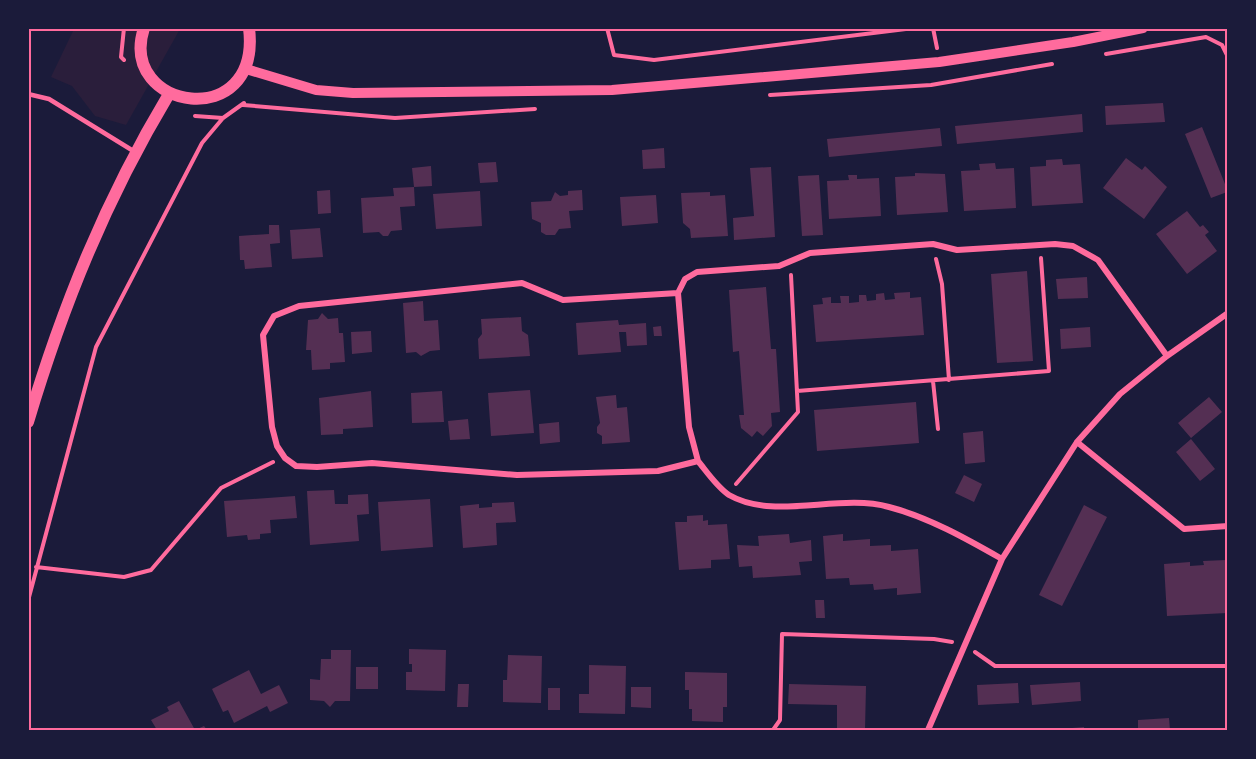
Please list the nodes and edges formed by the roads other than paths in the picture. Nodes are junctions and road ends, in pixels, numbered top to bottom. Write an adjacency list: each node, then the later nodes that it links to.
1 (144, 28): 6 (main road)
2 (249, 28): 4 (main road)
3 (1143, 28): 4 (street)
4 (251, 70): 6 (main road)
5 (28, 94): 7 (lane)
6 (169, 94): 7 (main road)
7 (135, 152): 11 (main road)
8 (678, 293): 10 (street); 13 (street); 13 (street)
9 (1227, 313): 10 (street)
10 (1167, 356): 12 (street)
11 (28, 422)
12 (1077, 442): 14 (street); 15 (street)
13 (698, 461): 15 (street)
14 (1227, 526)
15 (1002, 559): 16 (street)
16 (928, 730)

